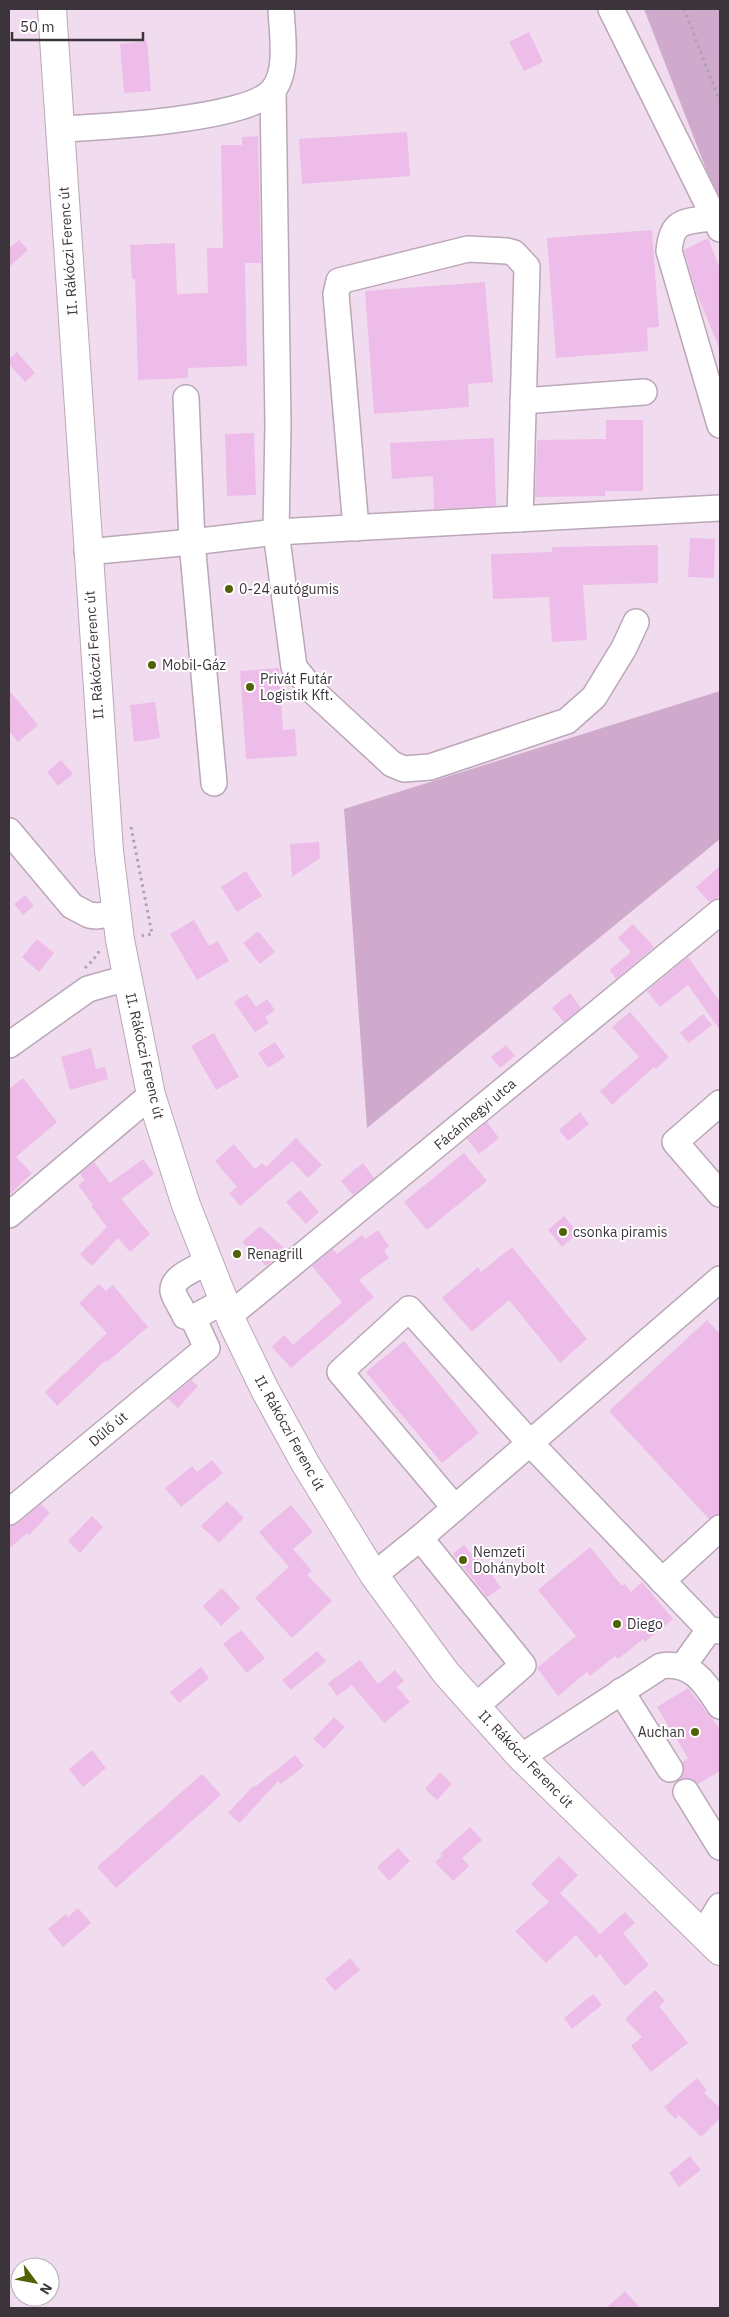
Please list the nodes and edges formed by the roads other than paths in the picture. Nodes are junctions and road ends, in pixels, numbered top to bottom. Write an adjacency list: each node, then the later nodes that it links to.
1 (52, 9): 5 (main road, II. Rákóczi Ferenc út)
2 (281, 9): 4 (street)
3 (611, 9): 6 (street)
4 (272, 90): 5 (street); 14 (street)
5 (60, 129): 16 (main road, II. Rákóczi Ferenc út)
6 (718, 223): 10 (street)
7 (644, 392): 9 (street)
8 (186, 398): 15 (street)
9 (524, 401): 12 (street); 13 (street)
10 (720, 425)
11 (720, 508): 12 (street)
12 (520, 519): 13 (street)
13 (356, 528): 14 (street)
14 (276, 532): 15 (street); 17 (street)
15 (192, 542): 16 (street); 18 (street)
16 (87, 552): 21 (main road, II. Rákóczi Ferenc út)
17 (636, 622)
18 (214, 783)
19 (9, 831): 21 (street)
20 (720, 912): 30 (street, Fácánhegyi utca)
21 (116, 913): 22 (main road, II. Rákóczi Ferenc út)
22 (127, 978): 23 (street); 24 (main road, II. Rákóczi Ferenc út)
23 (13, 1033)
24 (151, 1095): 27 (street); 28 (main road, II. Rákóczi Ferenc út)
25 (720, 1103): 26 (street)
26 (720, 1194)
27 (9, 1214)
28 (208, 1262): 30 (main road, II. Rákóczi Ferenc út); 31 (street)
29 (720, 1279): 32 (street)
30 (227, 1308): 31 (street, Fácánhegyi utca); 37 (main road, II. Rákóczi Ferenc út)
31 (193, 1318): 34 (street, Dűlő út)
32 (530, 1443): 33 (street); 33 (street); 38 (street)
33 (455, 1508): 36 (street)
34 (9, 1512)
35 (720, 1528): 38 (street)
36 (420, 1538): 37 (street); 43 (street)
37 (374, 1575): 43 (main road, II. Rákóczi Ferenc út)
38 (662, 1581): 39 (street)
39 (715, 1630): 40 (street)
40 (683, 1666): 41 (street); 42 (street)
41 (621, 1691): 44 (street); 45 (street)
42 (720, 1706)
43 (475, 1707): 44 (main road, II. Rákóczi Ferenc út)
44 (521, 1756): 49 (main road, II. Rákóczi Ferenc út)
45 (670, 1769)
46 (686, 1792): 47 (street)
47 (720, 1847)
48 (720, 1906): 49 (street)
49 (712, 1943)

